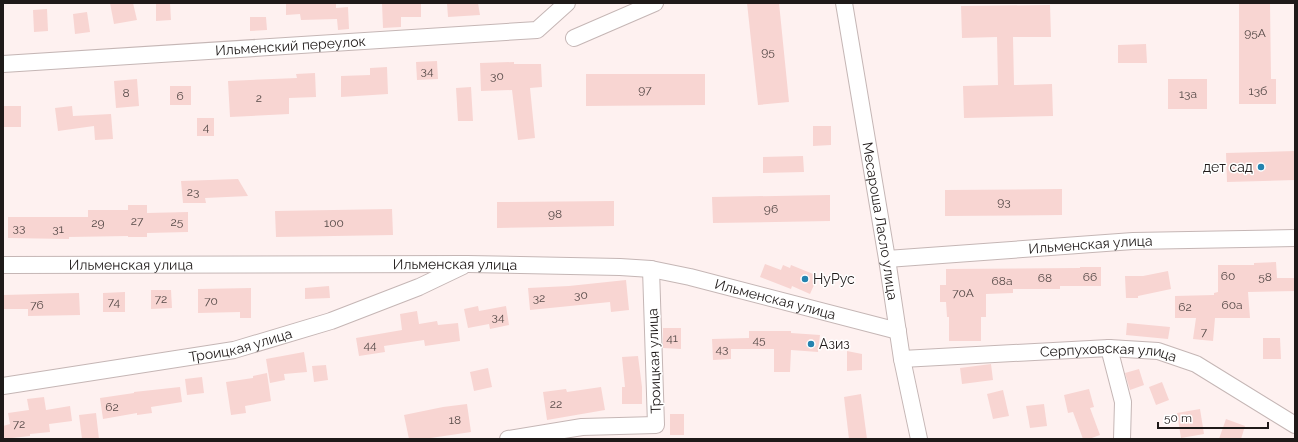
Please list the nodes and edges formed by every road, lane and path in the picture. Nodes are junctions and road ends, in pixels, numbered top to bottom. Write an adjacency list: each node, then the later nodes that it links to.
1 (567, 3): 5 (street, Ильменский переулок)
2 (655, 3): 4 (street)
3 (844, 3): 7 (street, Месароша Ласло улица)
4 (574, 38)
5 (3, 64)
6 (1295, 238): 7 (street, Ильменская улица)
7 (887, 259): 11 (street, Месароша Ласло улица)
8 (467, 264): 9 (street, Ильменская улица); 10 (street, Ильменская улица); 14 (street, Троицкая улица)
9 (3, 266)
10 (651, 269): 11 (street, Ильменская улица); 16 (street, Троицкая улица)
11 (898, 331): 13 (street, Месароша Ласло улица)
12 (1109, 348): 13 (street, Серпуховская улица); 15 (street, Серпуховская улица); 18 (street)
13 (902, 359): 17 (street, Месароша Ласло улица)
14 (3, 386)
15 (1295, 425)
16 (508, 439)
17 (919, 439)
18 (1122, 439)

